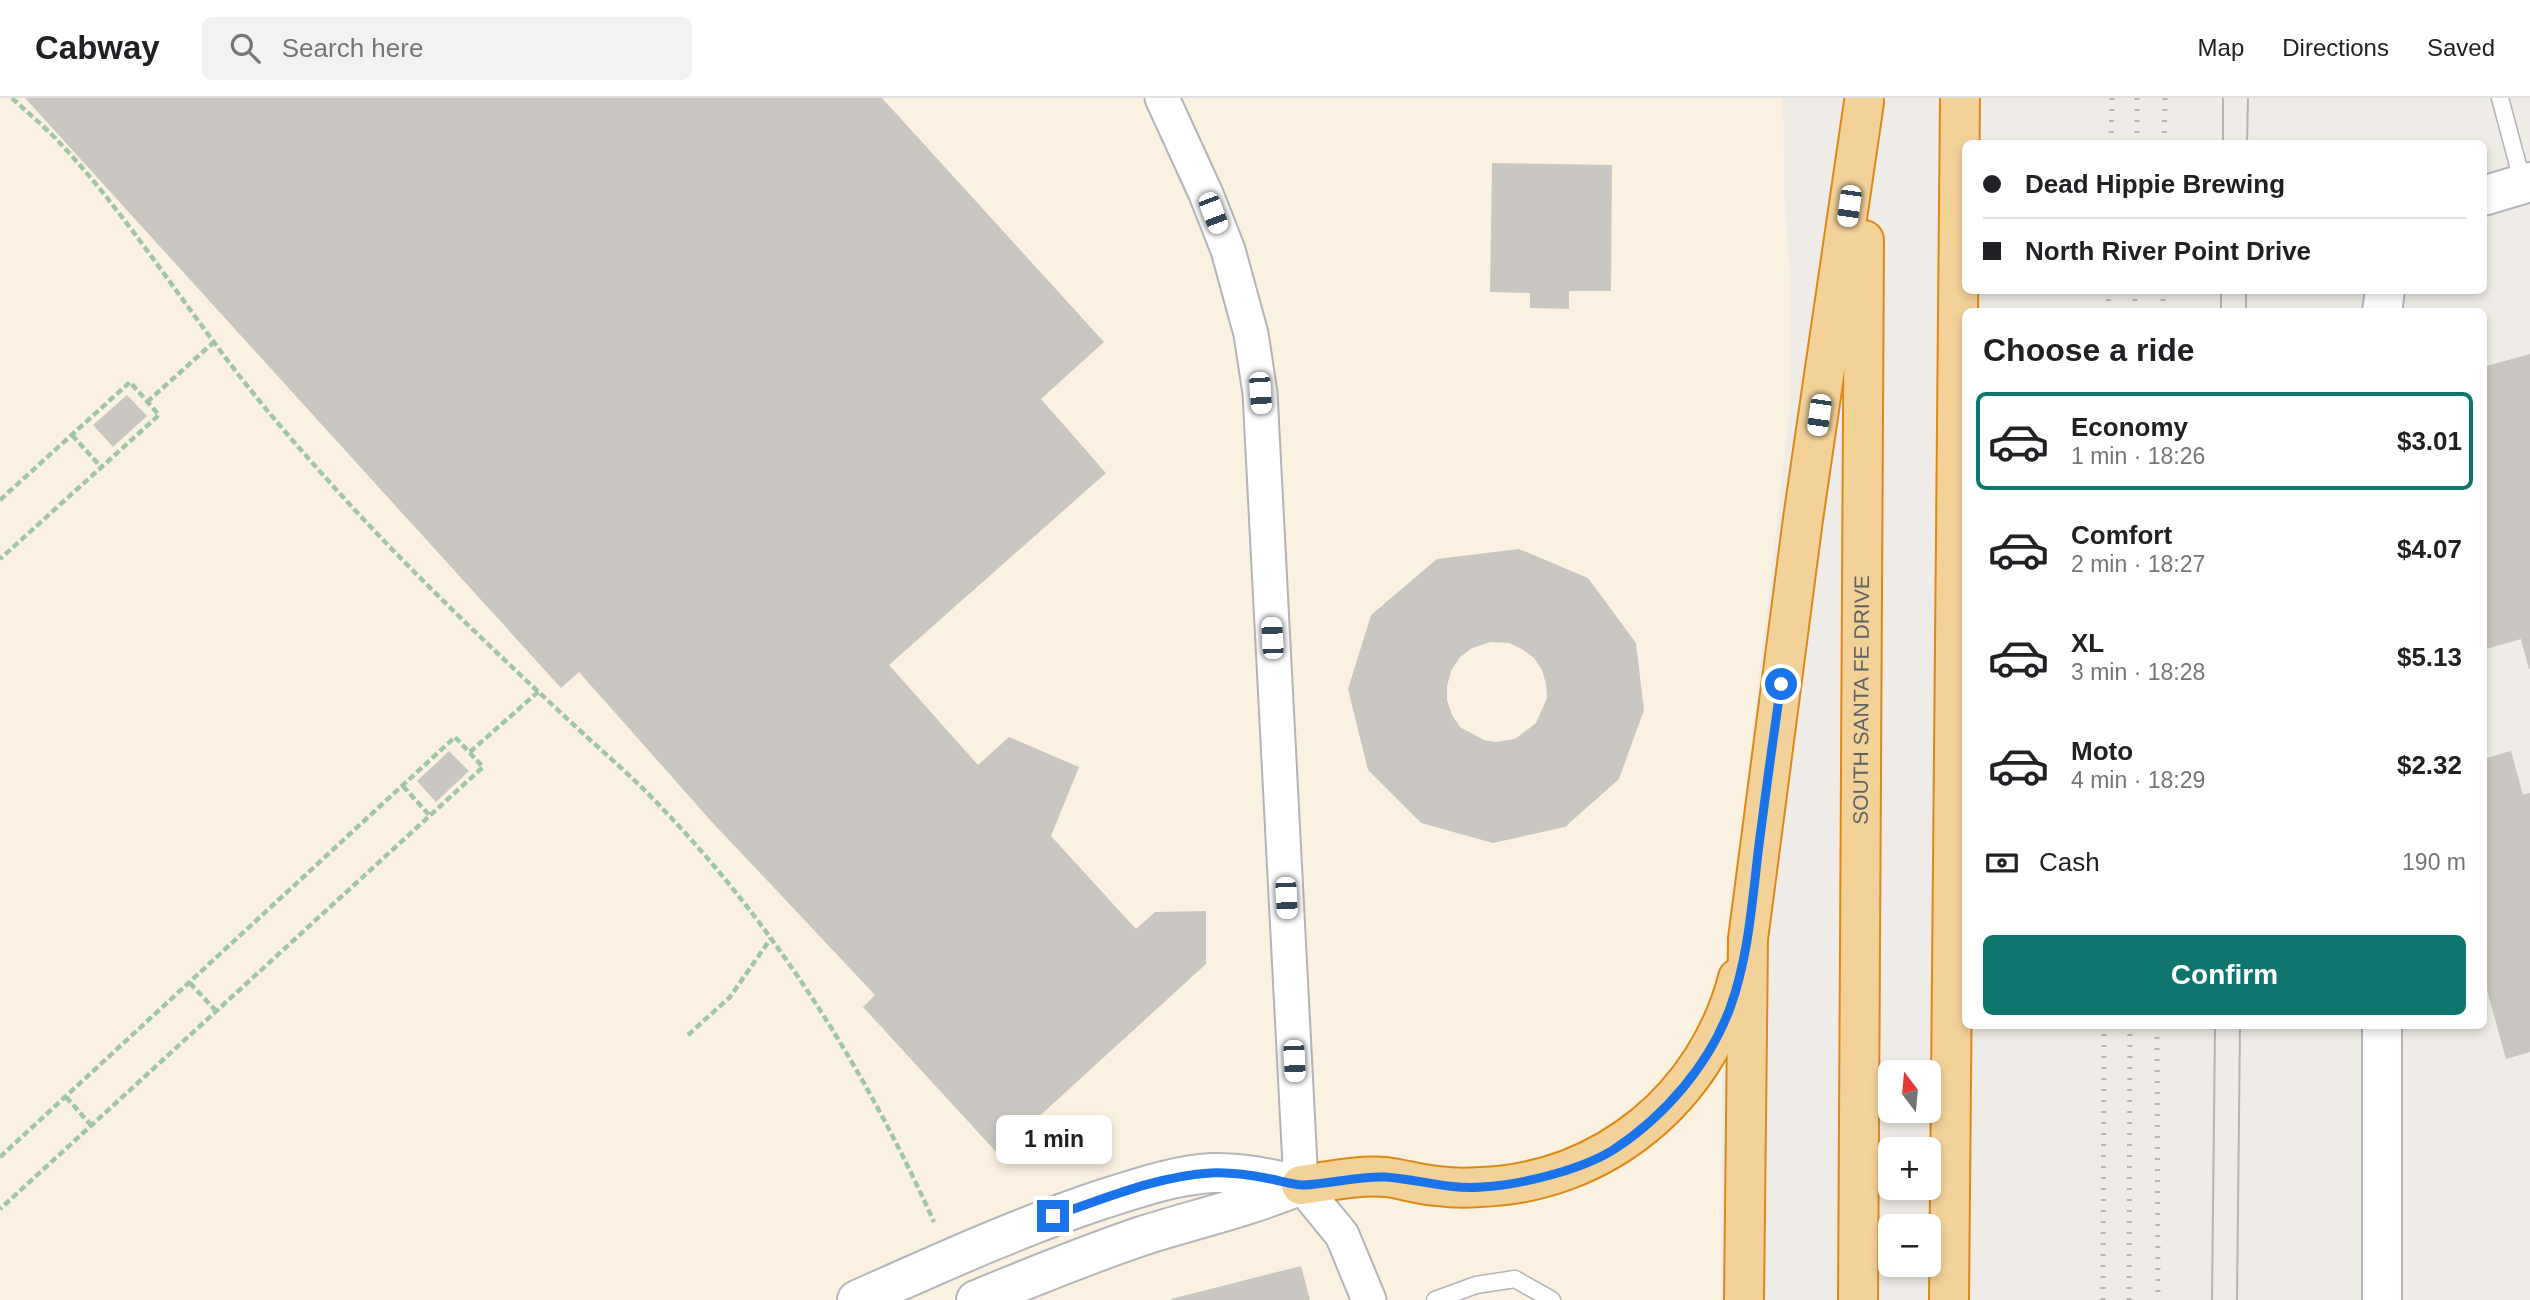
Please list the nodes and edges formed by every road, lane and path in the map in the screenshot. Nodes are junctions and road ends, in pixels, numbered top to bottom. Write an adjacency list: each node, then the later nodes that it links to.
1 (12, 98): 8 (path)
2 (1162, 98): 27 (street)
3 (1960, 98): 38 (highway)
4 (2500, 98): 6 (lane)
5 (1864, 100): 19 (highway); 37 (highway, SOUTH SANTA FE DRIVE)
6 (2526, 183): 7 (street)
7 (2487, 195)
8 (214, 342): 9 (path); 14 (path)
9 (147, 402): 10 (path); 11 (path)
10 (72, 435): 11 (path); 12 (path)
11 (101, 467): 13 (path)
12 (0, 500)
13 (0, 559)
14 (538, 691): 15 (path); 18 (path)
15 (470, 752): 16 (path); 17 (path)
16 (403, 786): 17 (path); 20 (path)
17 (430, 816): 21 (path)
18 (771, 938): 23 (path); 29 (path)
19 (1748, 939): 27 (highway); 36 (highway)
20 (190, 983): 21 (path); 24 (path)
21 (216, 1011): 25 (path)
22 (2382, 1029): 39 (street)
23 (688, 1035)
24 (66, 1097): 25 (path); 26 (path)
25 (91, 1125): 28 (path)
26 (0, 1157)
27 (1301, 1185): 31 (street); 32 (street); 33 (street)
28 (0, 1209)
29 (934, 1222)
30 (1479, 1293): 34 (lane); 35 (lane)
31 (857, 1300)
32 (976, 1300)
33 (1369, 1300)
34 (1435, 1300)
35 (1552, 1300)
36 (1744, 1300)
37 (1858, 1300)
38 (1949, 1300)
39 (2382, 1300)

